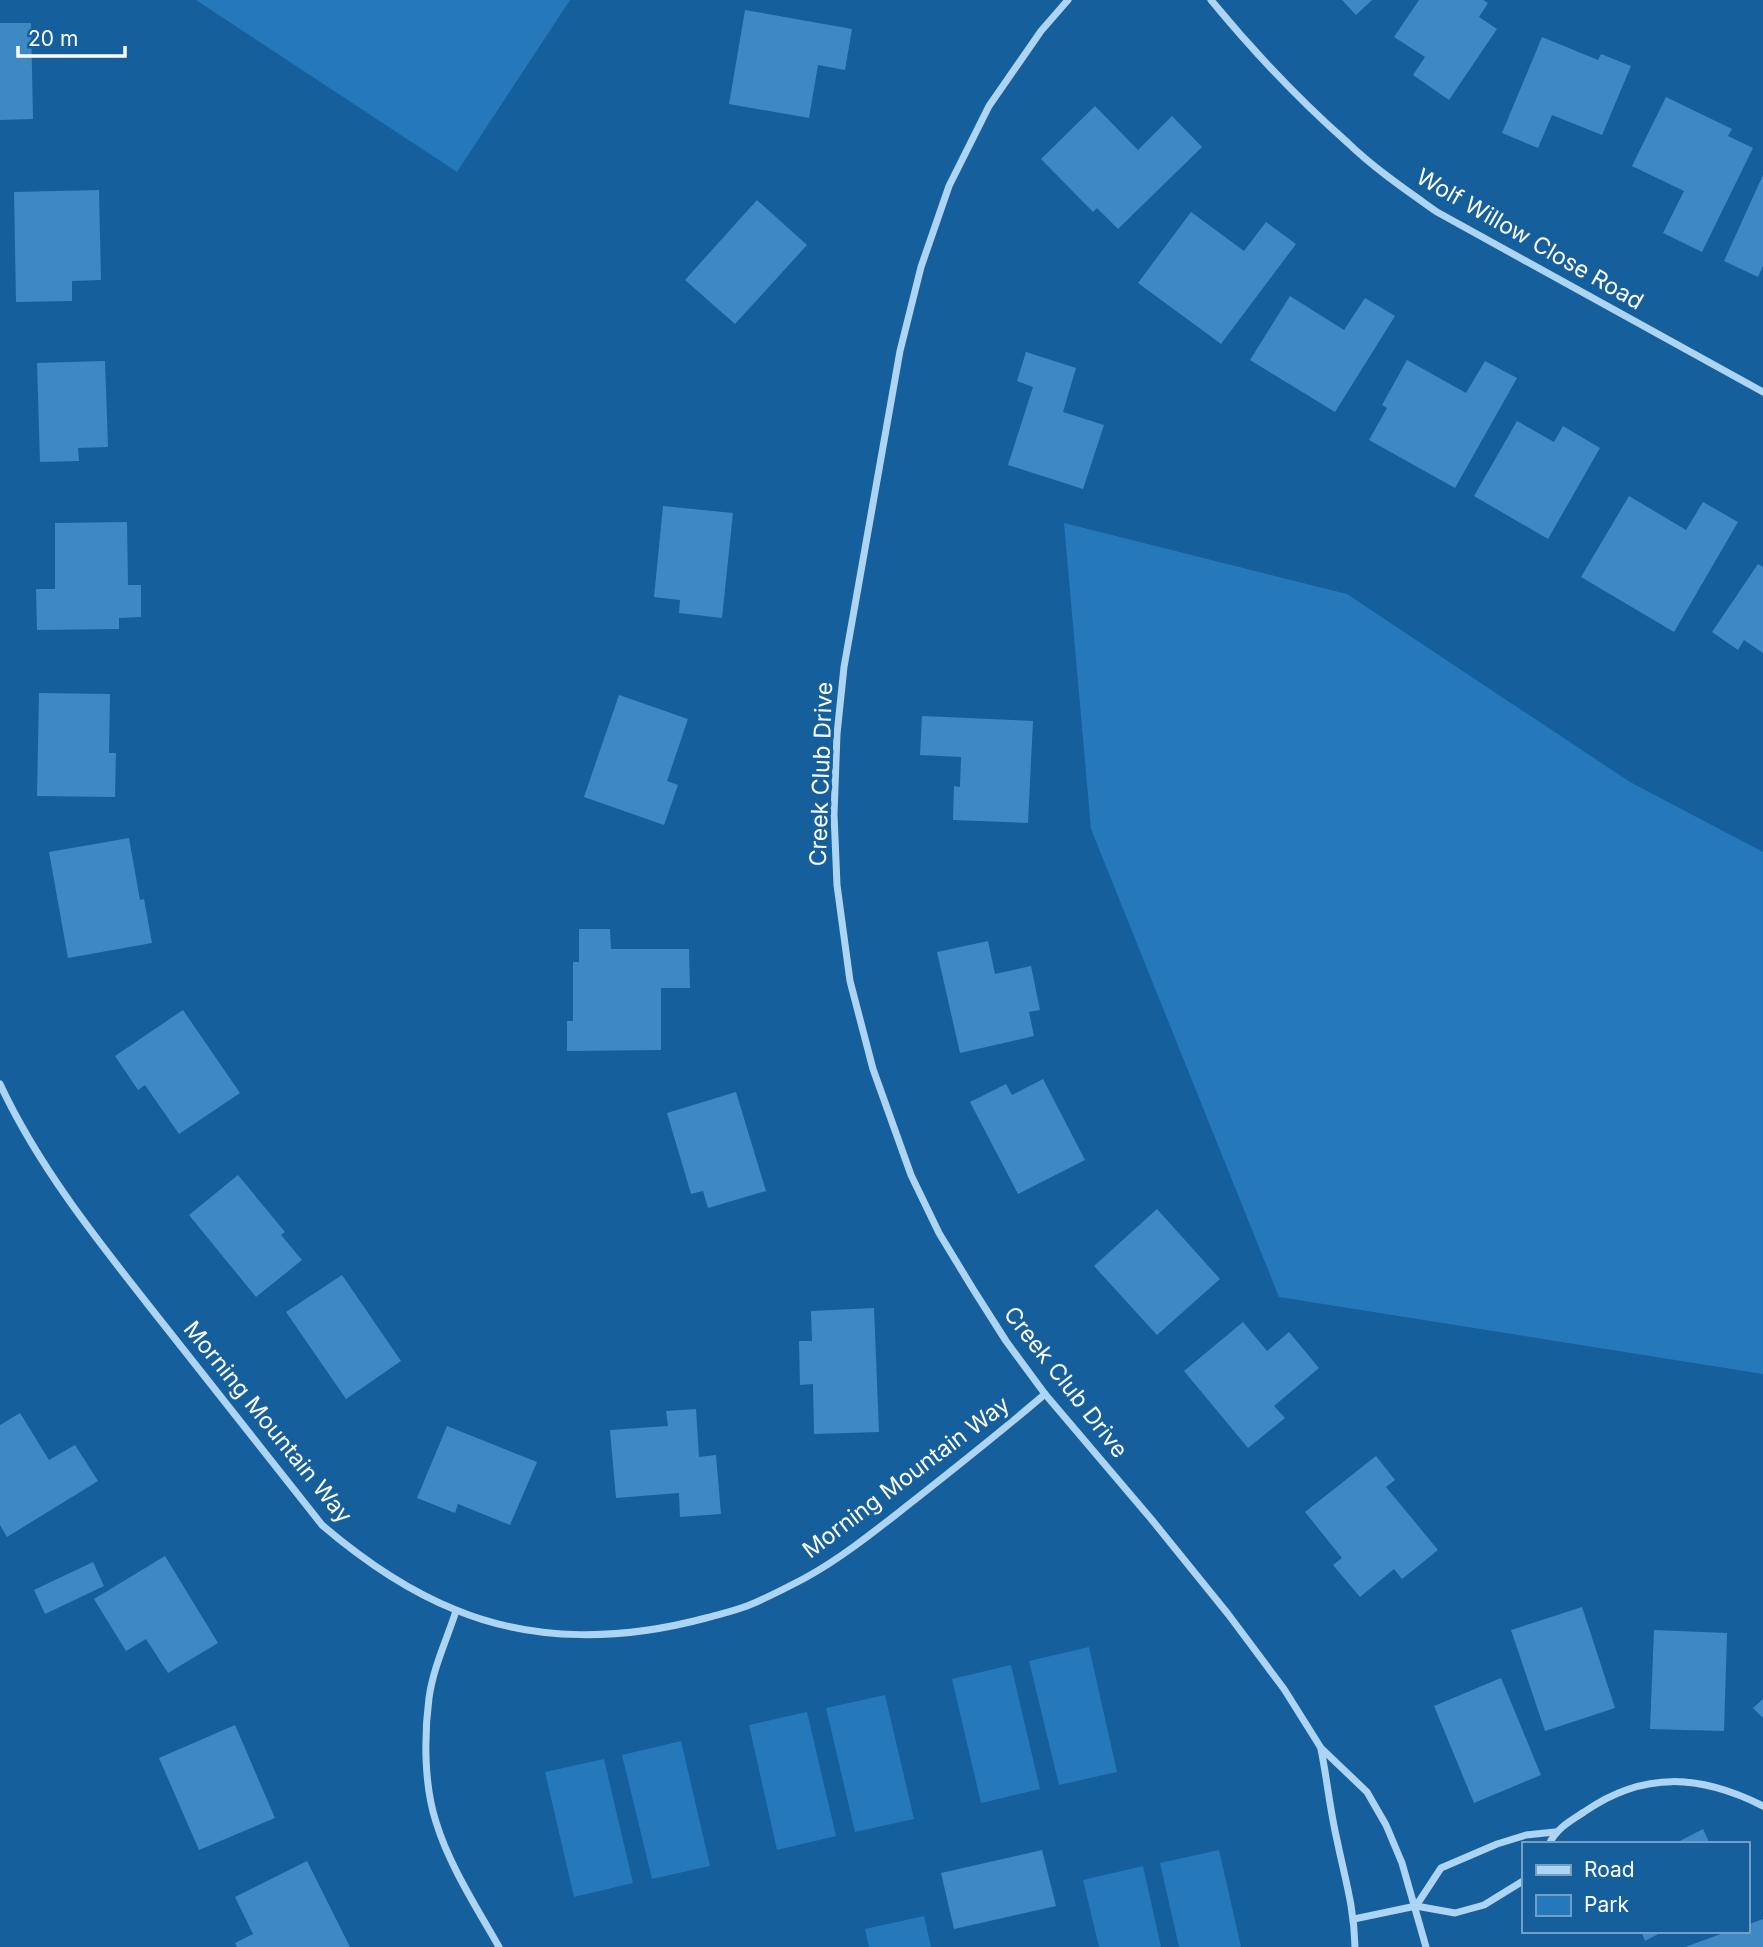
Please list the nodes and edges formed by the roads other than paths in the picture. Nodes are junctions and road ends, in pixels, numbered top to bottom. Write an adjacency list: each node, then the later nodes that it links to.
1 (1068, 0): 5 (street, Creek Club Drive)
2 (1211, 0): 3 (street, Wolf Willow Close Road)
3 (1763, 392)
4 (0, 1084): 6 (street, Morning Mountain Way)
5 (1045, 1394): 6 (street, Morning Mountain Way); 7 (street, Creek Club Drive)
6 (456, 1611): 14 (street)
7 (1321, 1748): 12 (street, Creek Club Drive); 13 (street, Creek Club Drive)
8 (1763, 1806): 9 (street)
9 (1555, 1832): 10 (street); 12 (street)
10 (1550, 1842)
11 (1522, 1882): 12 (street)
12 (1416, 1906): 13 (street); 16 (street, Creek Club Drive)
13 (1354, 1919): 15 (street, Creek Club Drive)
14 (499, 1947)
15 (1355, 1947)
16 (1426, 1947)

